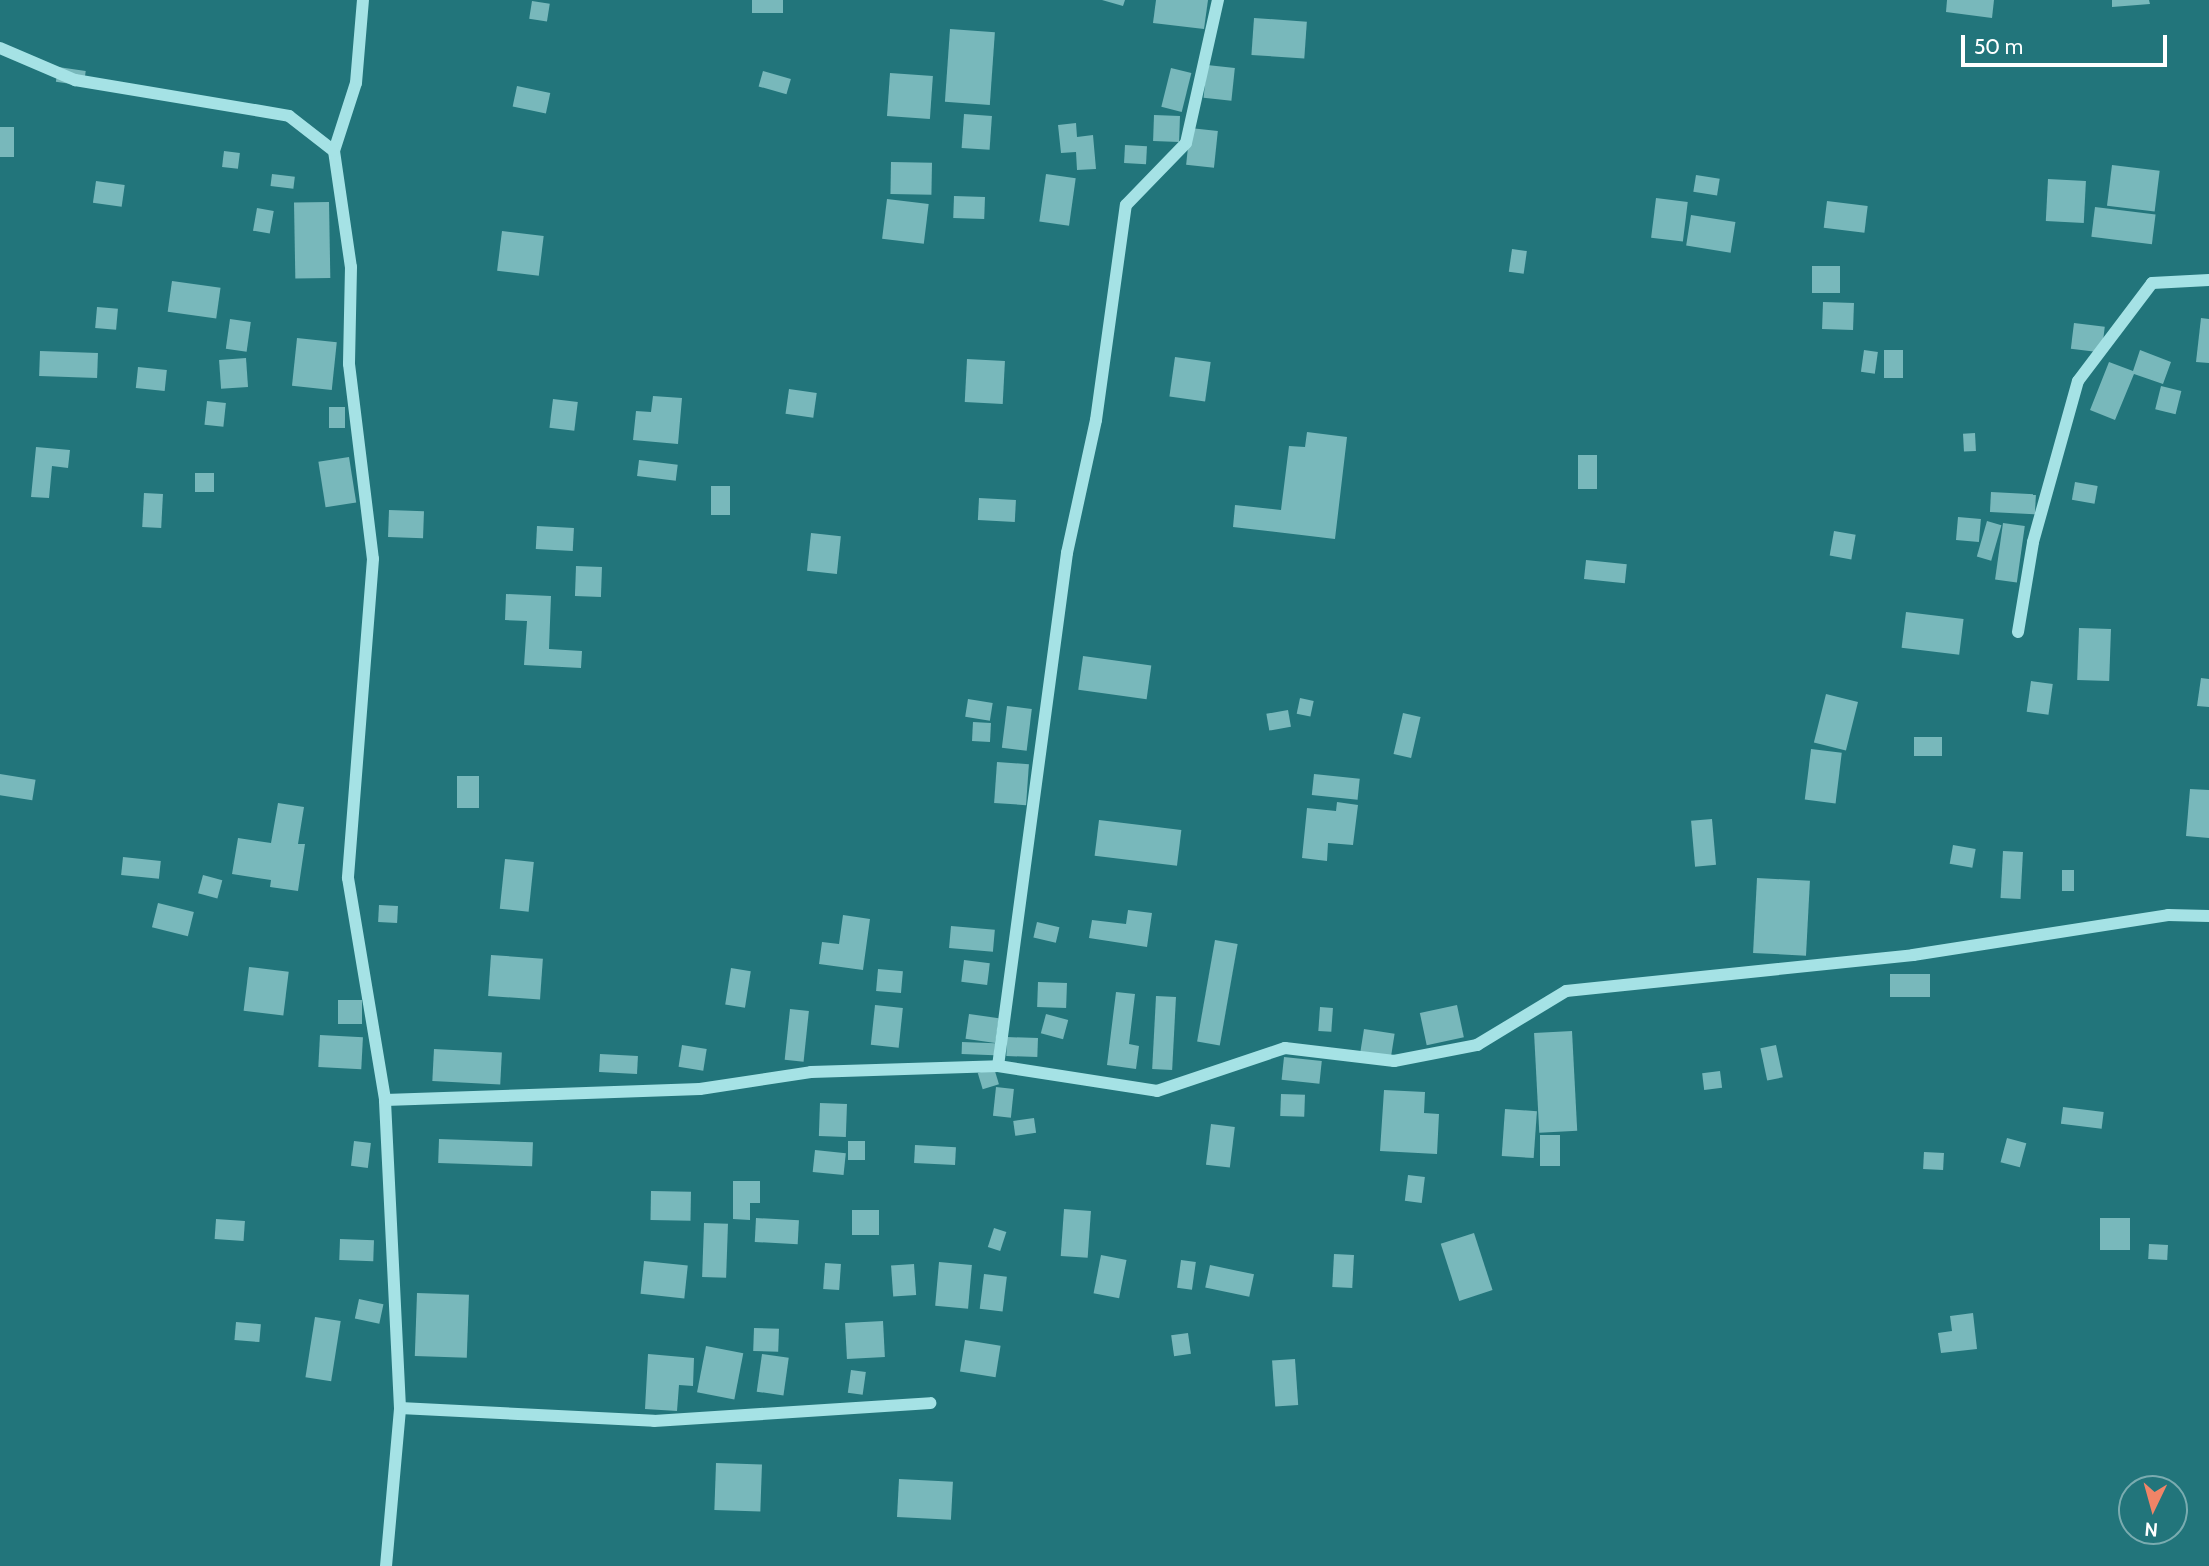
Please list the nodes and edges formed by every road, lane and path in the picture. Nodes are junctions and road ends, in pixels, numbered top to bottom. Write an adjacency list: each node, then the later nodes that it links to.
1 (363, 0): 4 (street)
2 (1218, 0): 8 (street)
3 (0, 48): 4 (street)
4 (334, 150): 9 (street)
5 (2209, 280): 6 (street)
6 (2018, 632)
7 (2209, 916): 8 (street)
8 (998, 1066): 9 (street)
9 (385, 1100): 11 (street)
10 (930, 1403): 11 (street)
11 (400, 1408): 12 (street)
12 (386, 1566)

